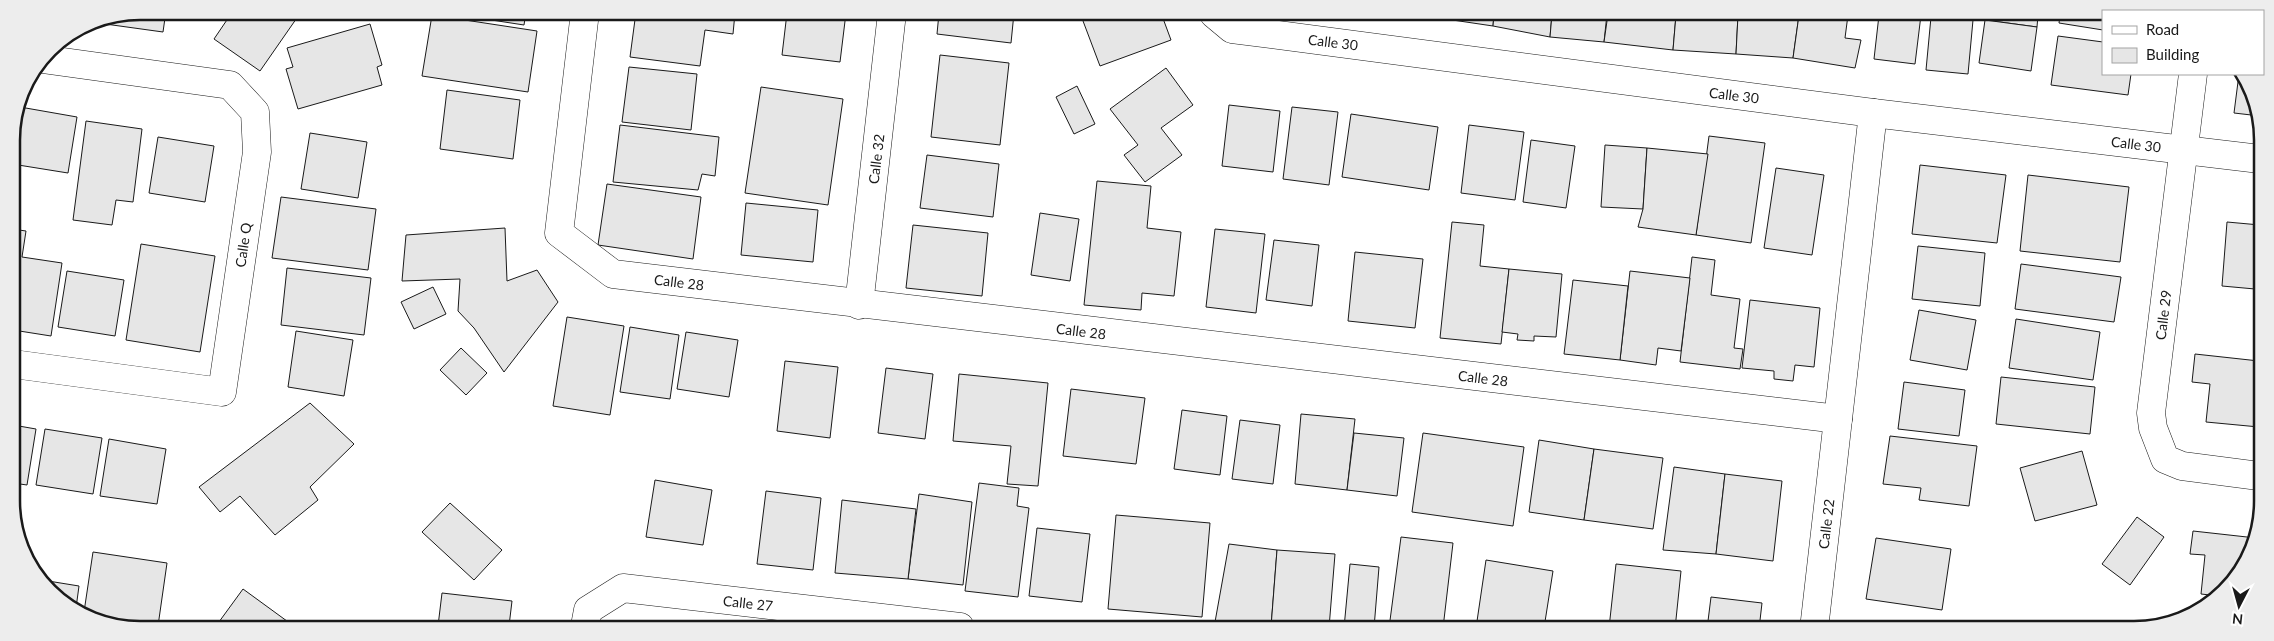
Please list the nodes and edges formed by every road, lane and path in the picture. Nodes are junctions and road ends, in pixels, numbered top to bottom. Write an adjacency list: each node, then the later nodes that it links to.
1 (584, 20): 9 (street, Calle 28)
2 (891, 20): 9 (street, Calle 32)
3 (1221, 20): 6 (street, Calle 30)
4 (51, 60): 10 (street, Calle Q)
5 (2192, 75): 7 (street, Calle 29)
6 (1874, 113): 7 (street, Calle 30); 11 (street, Calle 22)
7 (2182, 150): 8 (street, Calle 30); 12 (street, Calle 29)
8 (2254, 158)
9 (859, 305): 11 (street, Calle 28)
10 (20, 365)
11 (1838, 419): 15 (street, Calle 22)
12 (2254, 475)
13 (586, 621): 14 (street, Calle 27)
14 (870, 621)
15 (1815, 621)

